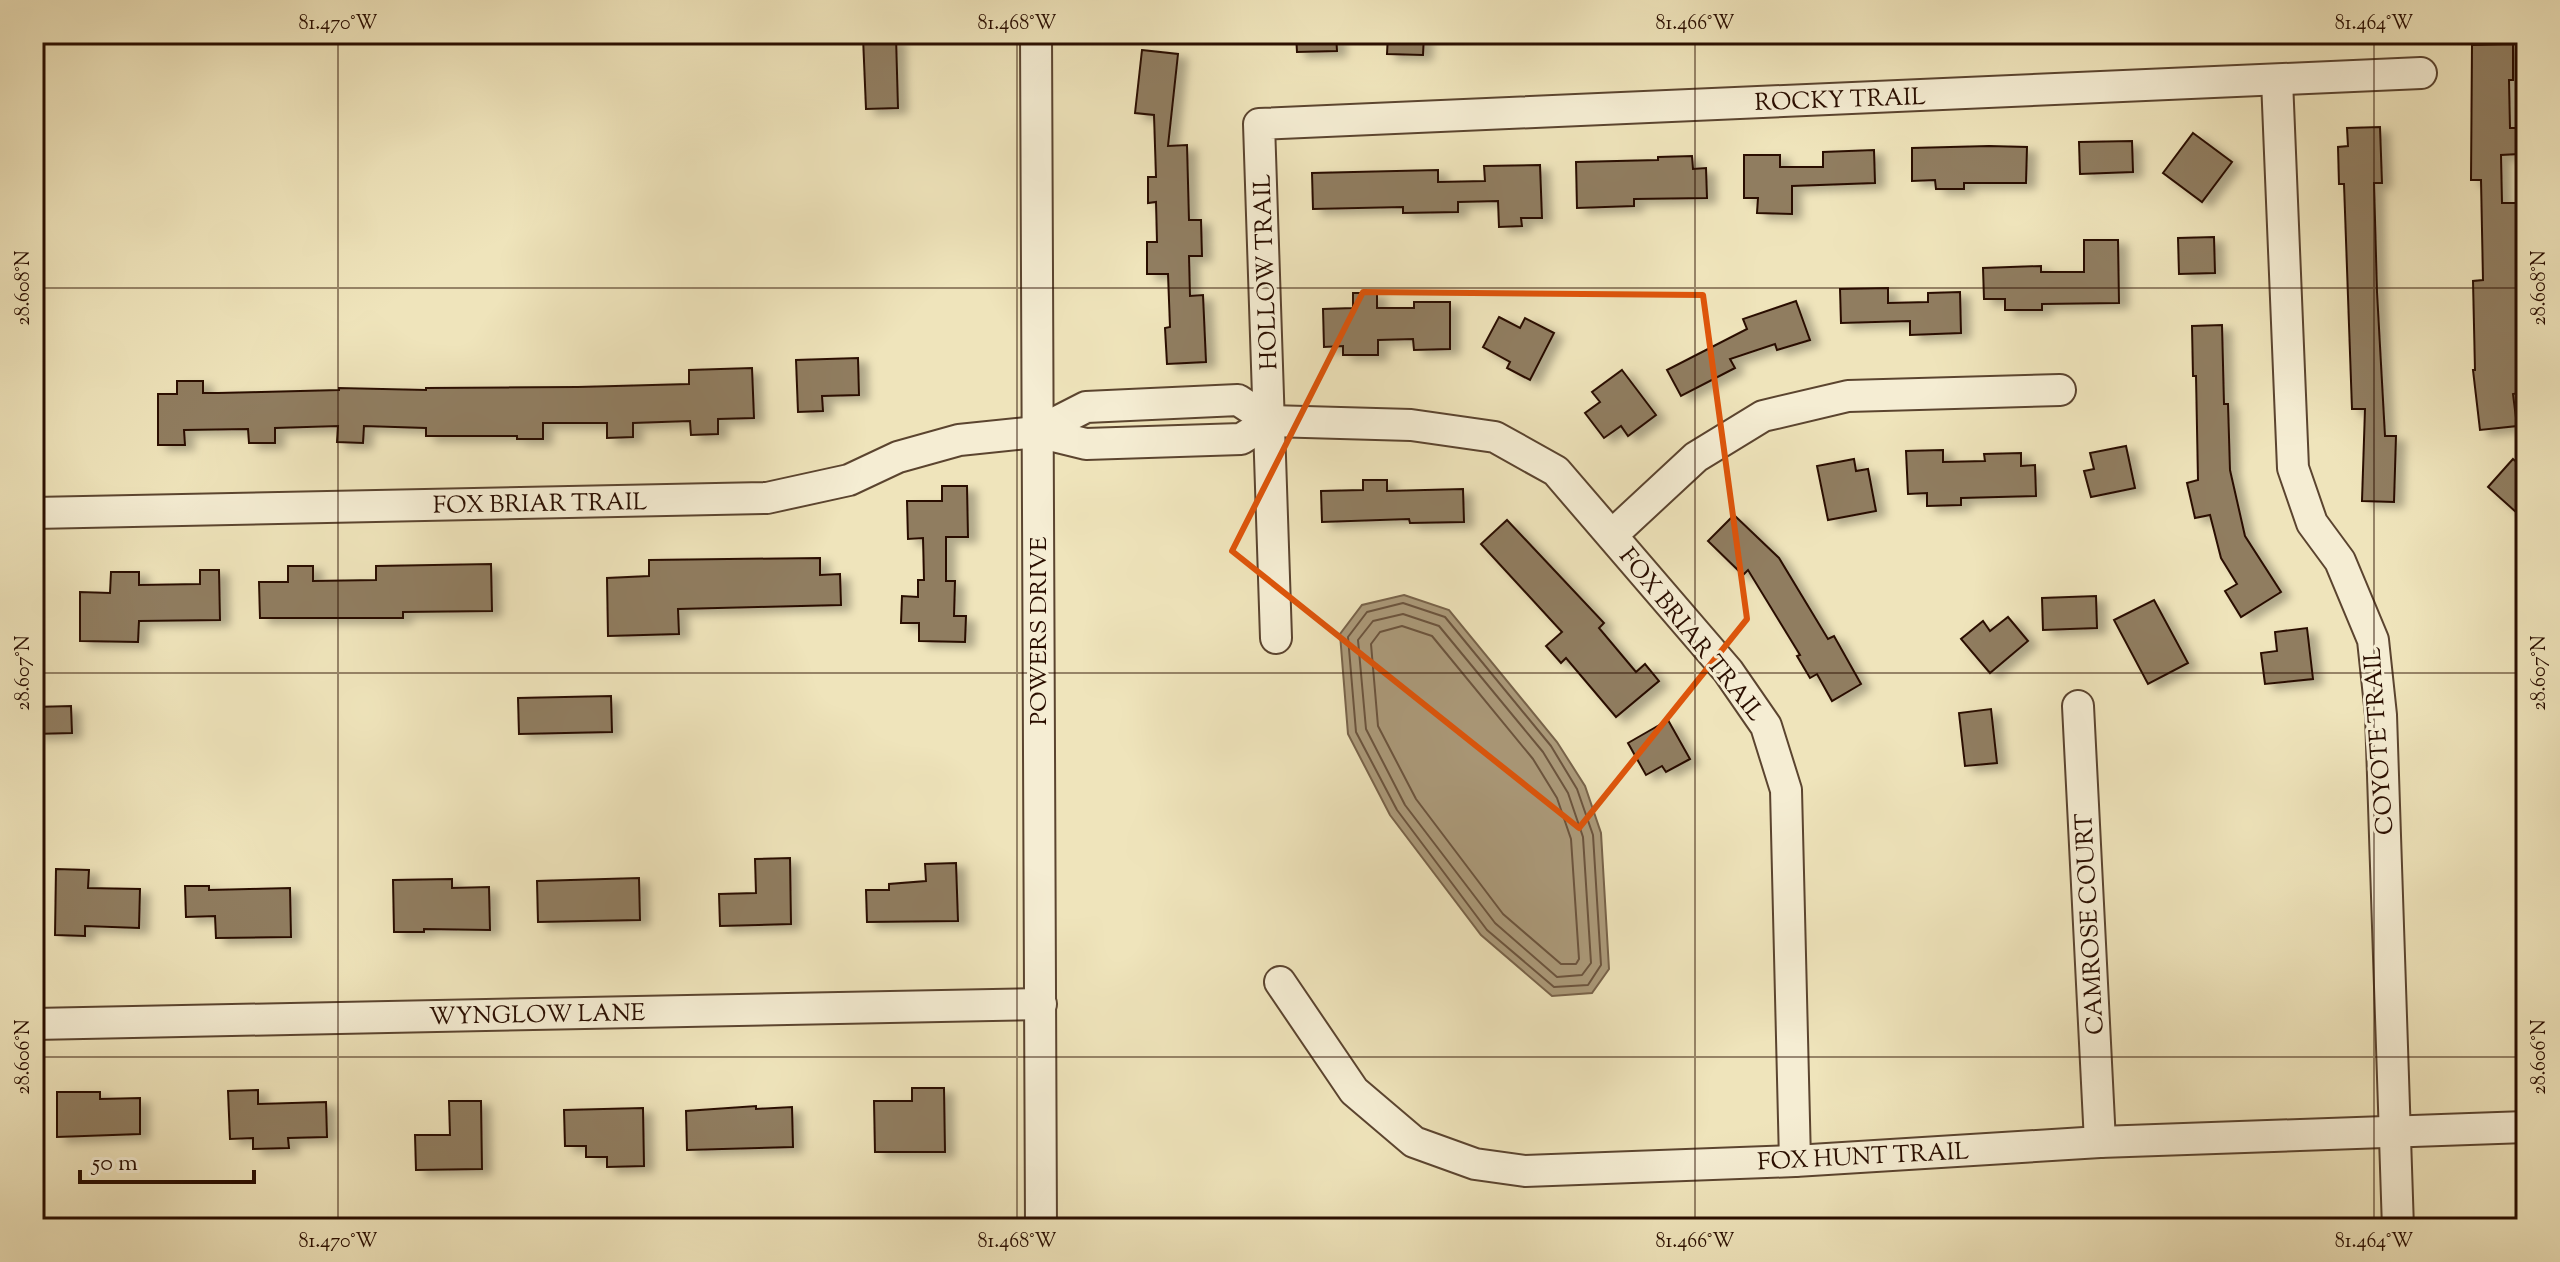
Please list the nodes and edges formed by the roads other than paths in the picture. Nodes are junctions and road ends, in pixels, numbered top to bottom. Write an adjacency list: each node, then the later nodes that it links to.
1 (1036, 34): 7 (street, POWERS DRIVE)
2 (2421, 73): 3 (street, ROCKY TRAIL)
3 (2277, 80): 4 (street, ROCKY TRAIL); 16 (street, COYOTE TRAIL)
4 (1259, 124): 6 (street, HOLLOW TRAIL)
5 (2060, 390): 9 (street)
6 (1270, 421): 7 (street, FOX BRIAR TRAIL); 9 (street, FOX BRIAR TRAIL); 10 (street, HOLLOW TRAIL)
7 (1037, 432): 8 (street, FOX BRIAR TRAIL); 13 (street, POWERS DRIVE)
8 (34, 513)
9 (1612, 535): 18 (street, FOX BRIAR TRAIL)
10 (1276, 638)
11 (2078, 706): 17 (street, CAMROSE COURT)
12 (1280, 982): 18 (street, FOX HUNT TRAIL)
13 (1041, 1004): 14 (street, WYNGLOW LANE); 19 (street, POWERS DRIVE)
14 (34, 1024)
15 (2526, 1127): 16 (street, FOX HUNT TRAIL)
16 (2395, 1132): 17 (street, FOX HUNT TRAIL); 20 (street, COYOTE TRAIL)
17 (2100, 1142): 18 (street, FOX HUNT TRAIL)
18 (1795, 1161)
19 (1041, 1228)
20 (2398, 1228)

